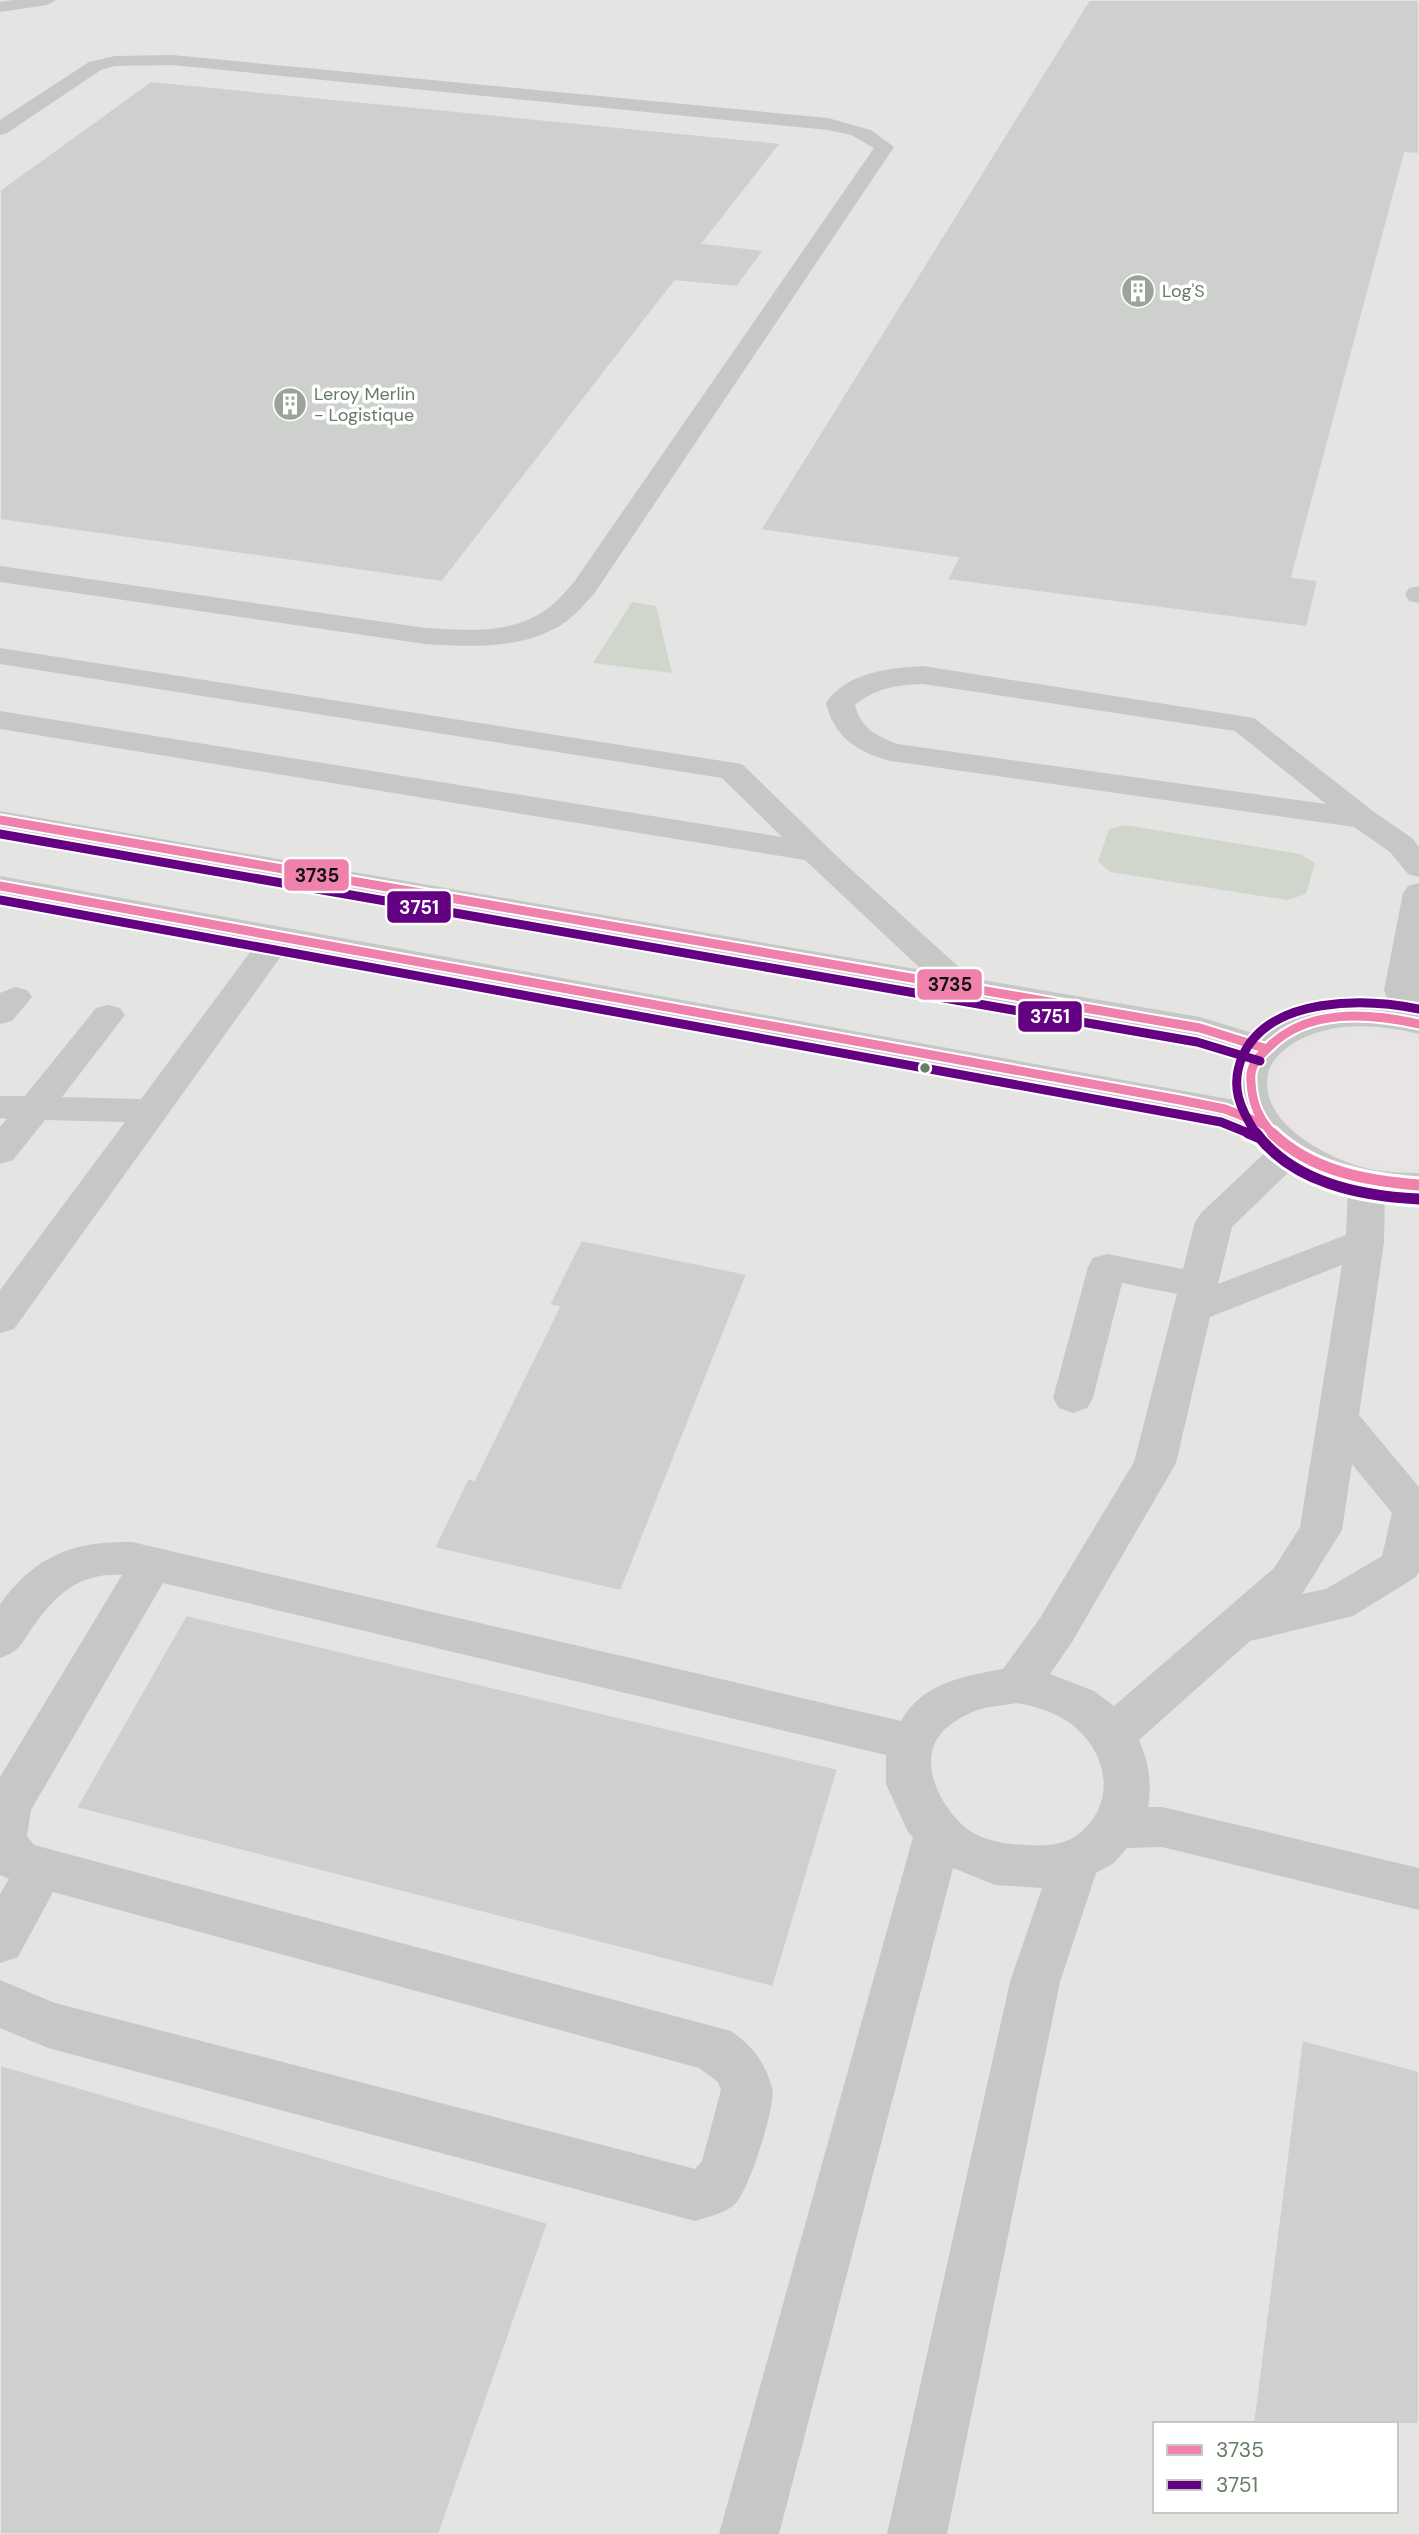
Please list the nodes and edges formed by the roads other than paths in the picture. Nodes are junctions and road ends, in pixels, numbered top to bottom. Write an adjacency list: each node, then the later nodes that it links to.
1 (47, 0): 2 (street)
2 (0, 7)
3 (0, 130): 4 (street)
4 (0, 573)
5 (0, 656): 9 (street)
6 (0, 720): 9 (street)
7 (1363, 819): 7 (street); 10 (street)
8 (0, 820): 14 (street)
9 (814, 852): 14 (street)
10 (1419, 867)
11 (0, 886): 13 (street)
12 (1419, 893): 16 (street)
13 (279, 936): 19 (street); 20 (street)
14 (962, 988): 17 (street)
15 (108, 1014): 18 (street)
16 (1416, 1023): 17 (street)
17 (1264, 1048): 20 (street)
18 (17, 1107): 19 (street); 21 (street)
19 (152, 1111): 26 (street)
20 (1278, 1137): 22 (street); 25 (street)
21 (0, 1152)
22 (1367, 1181): 23 (street); 24 (street)
23 (1419, 1185)
24 (1365, 1242): 25 (street); 28 (street)
25 (1196, 1297): 27 (street); 33 (street)
26 (0, 1319)
27 (1073, 1398)
28 (1338, 1418): 29 (street); 31 (street)
29 (1417, 1510): 31 (street)
30 (152, 1564): 32 (street); 35 (street); 39 (street)
31 (1241, 1625): 34 (street)
32 (0, 1640)
33 (1017, 1685): 34 (street); 35 (street)
34 (1113, 1735): 36 (street)
35 (911, 1742): 37 (street)
36 (1116, 1828): 38 (street); 40 (street)
37 (938, 1834): 38 (street); 43 (street)
38 (1076, 1860): 44 (street)
39 (41, 1867): 41 (street); 42 (street)
40 (1419, 1889)
41 (0, 1941)
42 (0, 2003)
43 (749, 2534)
44 (917, 2534)

